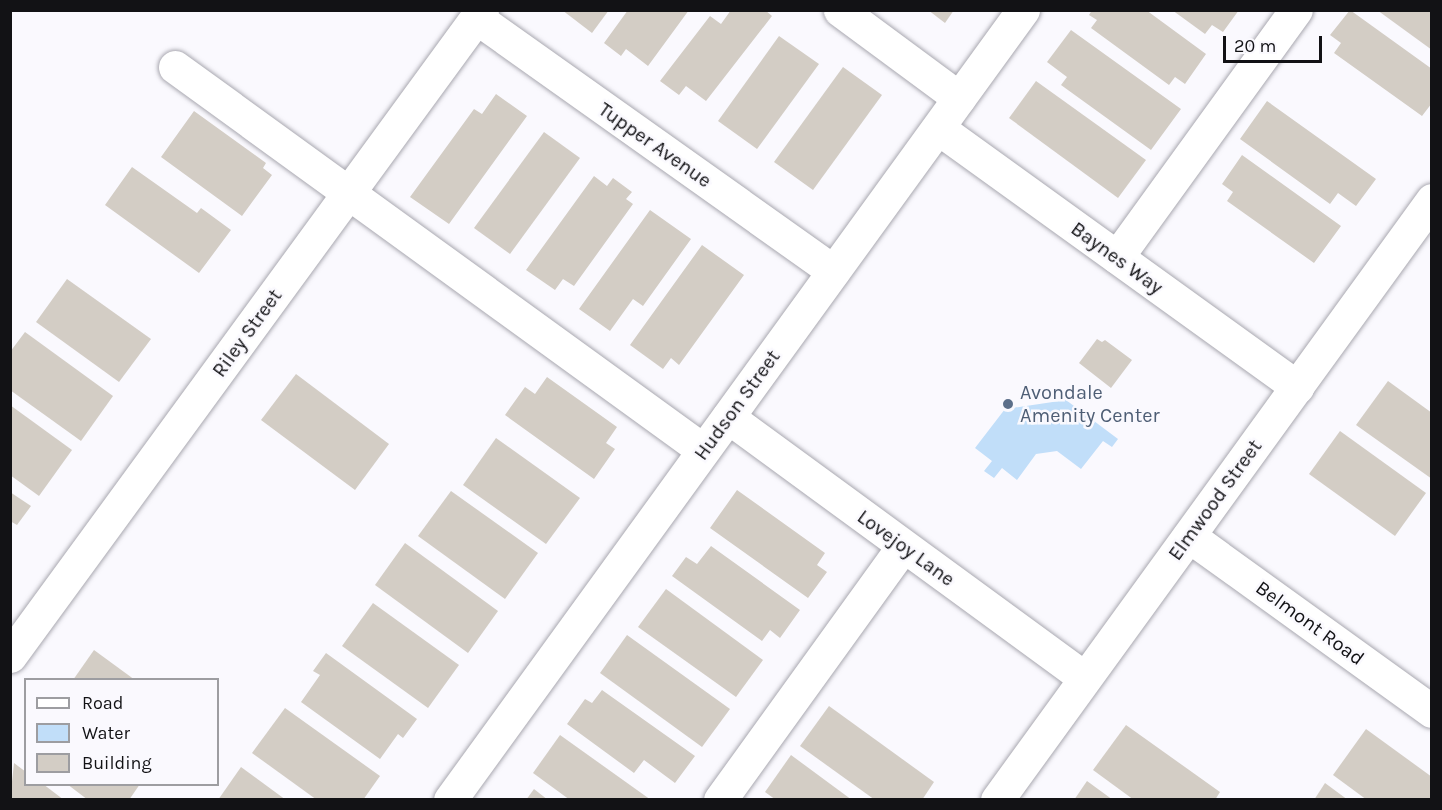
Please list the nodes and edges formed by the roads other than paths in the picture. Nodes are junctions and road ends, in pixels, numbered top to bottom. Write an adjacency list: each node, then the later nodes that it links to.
1 (840, 10): 6 (street)
2 (1023, 10): 6 (street, Hudson Street)
3 (1296, 10): 10 (street)
4 (479, 14): 8 (street, Riley Street); 11 (street, Tupper Avenue)
5 (175, 67): 8 (street)
6 (959, 98): 7 (street, Hudson Street)
7 (938, 128): 10 (street, Baynes Way); 11 (street, Hudson Street)
8 (350, 193): 14 (street); 17 (street, Riley Street)
9 (1431, 200): 12 (street, Elmwood Street)
10 (1117, 257): 12 (street, Baynes Way)
11 (833, 272): 13 (street, Hudson Street)
12 (1297, 387): 15 (street, Elmwood Street)
13 (728, 417): 14 (street, Hudson Street); 16 (street, Lovejoy Lane)
14 (704, 450): 20 (street, Hudson Street)
15 (1189, 536): 18 (street, Elmwood Street); 19 (street, Belmont Road)
16 (903, 546): 18 (street, Lovejoy Lane); 21 (street)
17 (16, 638)
18 (1085, 678): 22 (street, Elmwood Street)
19 (1431, 711)
20 (450, 800)
21 (720, 800)
22 (997, 800)

